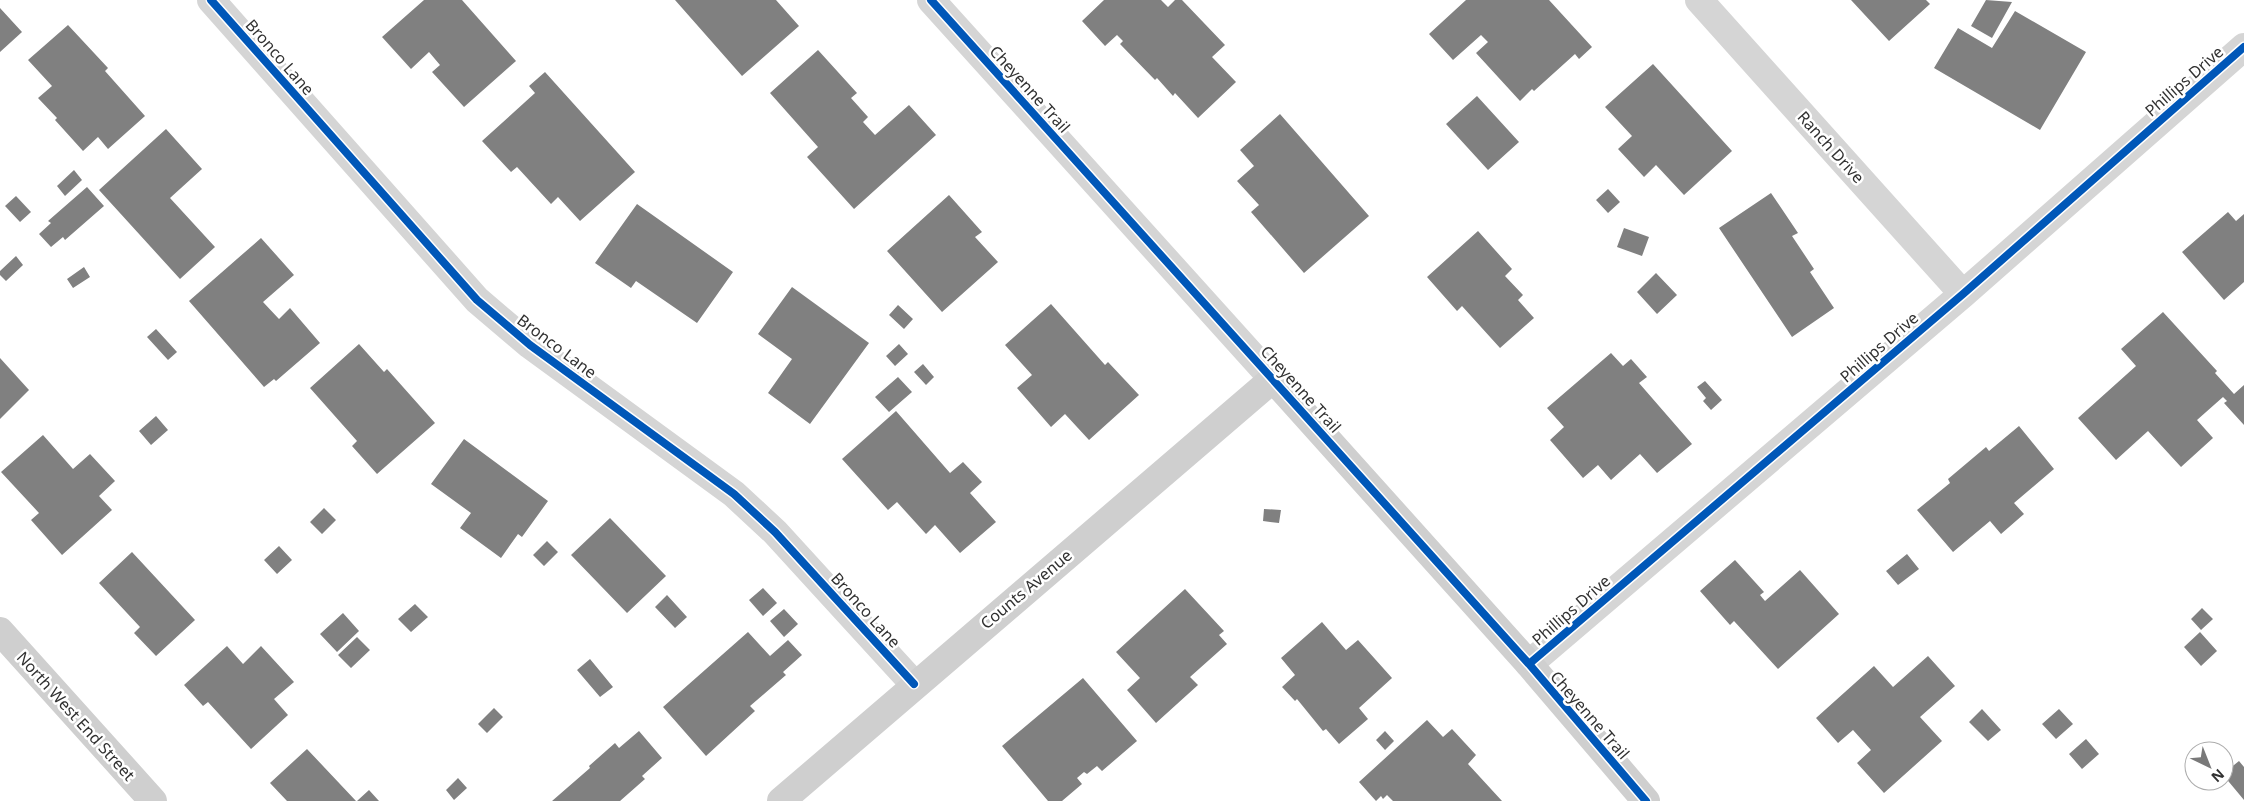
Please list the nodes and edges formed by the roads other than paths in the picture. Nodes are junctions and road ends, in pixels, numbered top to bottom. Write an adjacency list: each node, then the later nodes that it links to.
1 (212, 0): 9 (street, Bronco Lane)
2 (931, 0): 6 (street, Cheyenne Trail)
3 (1699, 0): 5 (street, Ranch Drive)
4 (2244, 47): 5 (street, Phillips Drive)
5 (1962, 294): 8 (street, Phillips Drive)
6 (1273, 379): 8 (street, Cheyenne Trail); 9 (street, Counts Avenue)
7 (0, 632): 10 (street, North West End Street)
8 (1529, 664): 12 (street, Cheyenne Trail)
9 (914, 684): 11 (street, Counts Avenue)
10 (153, 801)
11 (781, 801)
12 (1646, 801)

